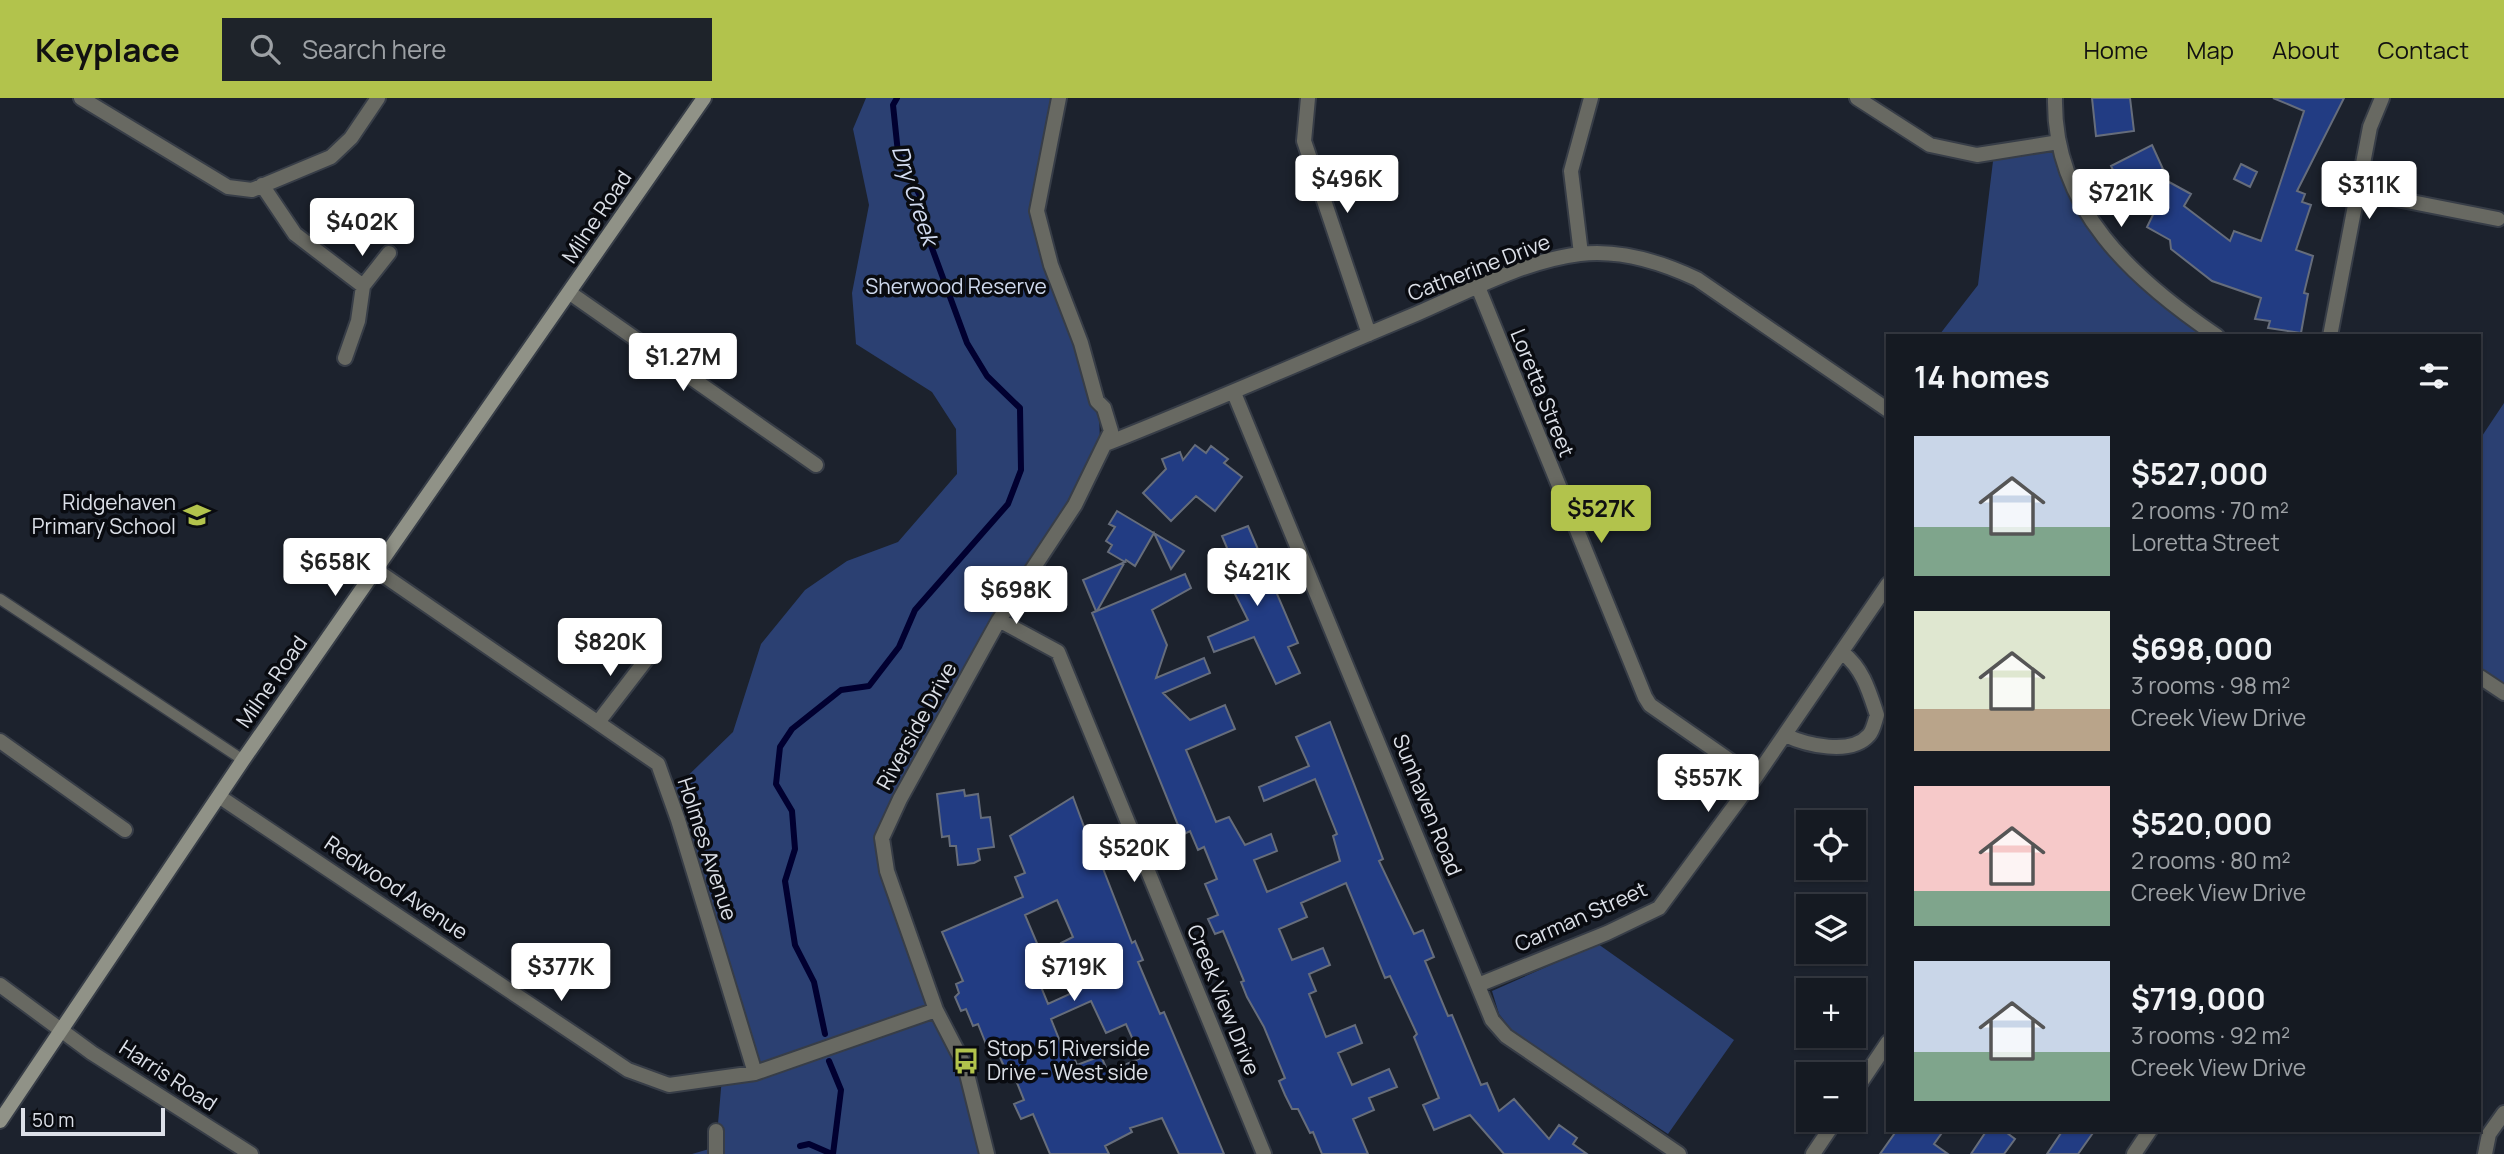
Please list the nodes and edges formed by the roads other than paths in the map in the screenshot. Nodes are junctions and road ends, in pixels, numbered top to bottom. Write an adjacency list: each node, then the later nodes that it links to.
1 (81, 98): 11 (street)
2 (378, 98): 11 (street)
3 (704, 98): 18 (main road, Milne Road)
4 (1059, 98): 25 (street)
5 (1308, 98): 19 (street)
6 (1591, 98): 15 (street)
7 (1857, 98): 10 (street)
8 (2055, 98): 10 (street)
9 (2382, 98): 12 (street)
10 (2059, 142): 20 (street)
11 (262, 185): 16 (street)
12 (2356, 191): 13 (street); 21 (street)
13 (2498, 219)
14 (389, 253): 16 (street)
15 (1581, 254): 17 (street, Catherine Drive); 24 (street, Catherine Drive)
16 (363, 286): 22 (street)
17 (1478, 287): 19 (street, Catherine Drive); 39 (street, Loretta Street)
18 (570, 293): 26 (street); 27 (main road, Milne Road)
19 (1369, 334): 23 (street, Catherine Drive)
20 (2214, 334)
21 (2330, 334)
22 (345, 358)
23 (1234, 393): 25 (street, Catherine Drive); 43 (street, Sunhaven Road)
24 (1886, 409)
25 (1108, 443): 30 (street, Riverside Drive)
26 (816, 465)
27 (376, 570): 35 (street, Holmes Avenue); 38 (main road, Milne Road)
28 (1886, 587): 31 (street, Carman Street)
29 (0, 599): 38 (lane)
30 (999, 620): 44 (street, Riverside Drive); 57 (street, Creek View Drive)
31 (1843, 653): 36 (street, Carman Street); 36 (street)
32 (649, 656): 35 (street)
33 (2481, 678): 34 (street)
34 (2504, 694)
35 (599, 721): 47 (street, Holmes Avenue)
36 (1785, 735): 39 (street, Carman Street)
37 (0, 741): 41 (street)
38 (243, 760): 40 (main road, Milne Road)
39 (1755, 778): 43 (street, Carman Street)
40 (220, 797): 45 (main road, Milne Road); 47 (street, Redwood Avenue)
41 (125, 830)
42 (0, 985): 45 (street, Harris Road)
43 (1478, 985): 58 (street, Sunhaven Road)
44 (936, 1010): 47 (street, Redwood Avenue); 56 (street, Riverside Drive)
45 (62, 1032): 50 (main road, Milne Road); 54 (street, Harris Road)
46 (1886, 1045): 48 (street)
47 (755, 1073)
48 (1866, 1075)
49 (2504, 1113): 61 (street)
50 (0, 1121)
51 (716, 1131): 55 (street)
52 (1828, 1132): 59 (street)
53 (2149, 1132): 60 (street)
54 (251, 1154)
55 (716, 1154)
56 (987, 1154)
57 (1264, 1154)
58 (1679, 1154)
59 (1813, 1154)
60 (2134, 1154)
61 (2485, 1154)

